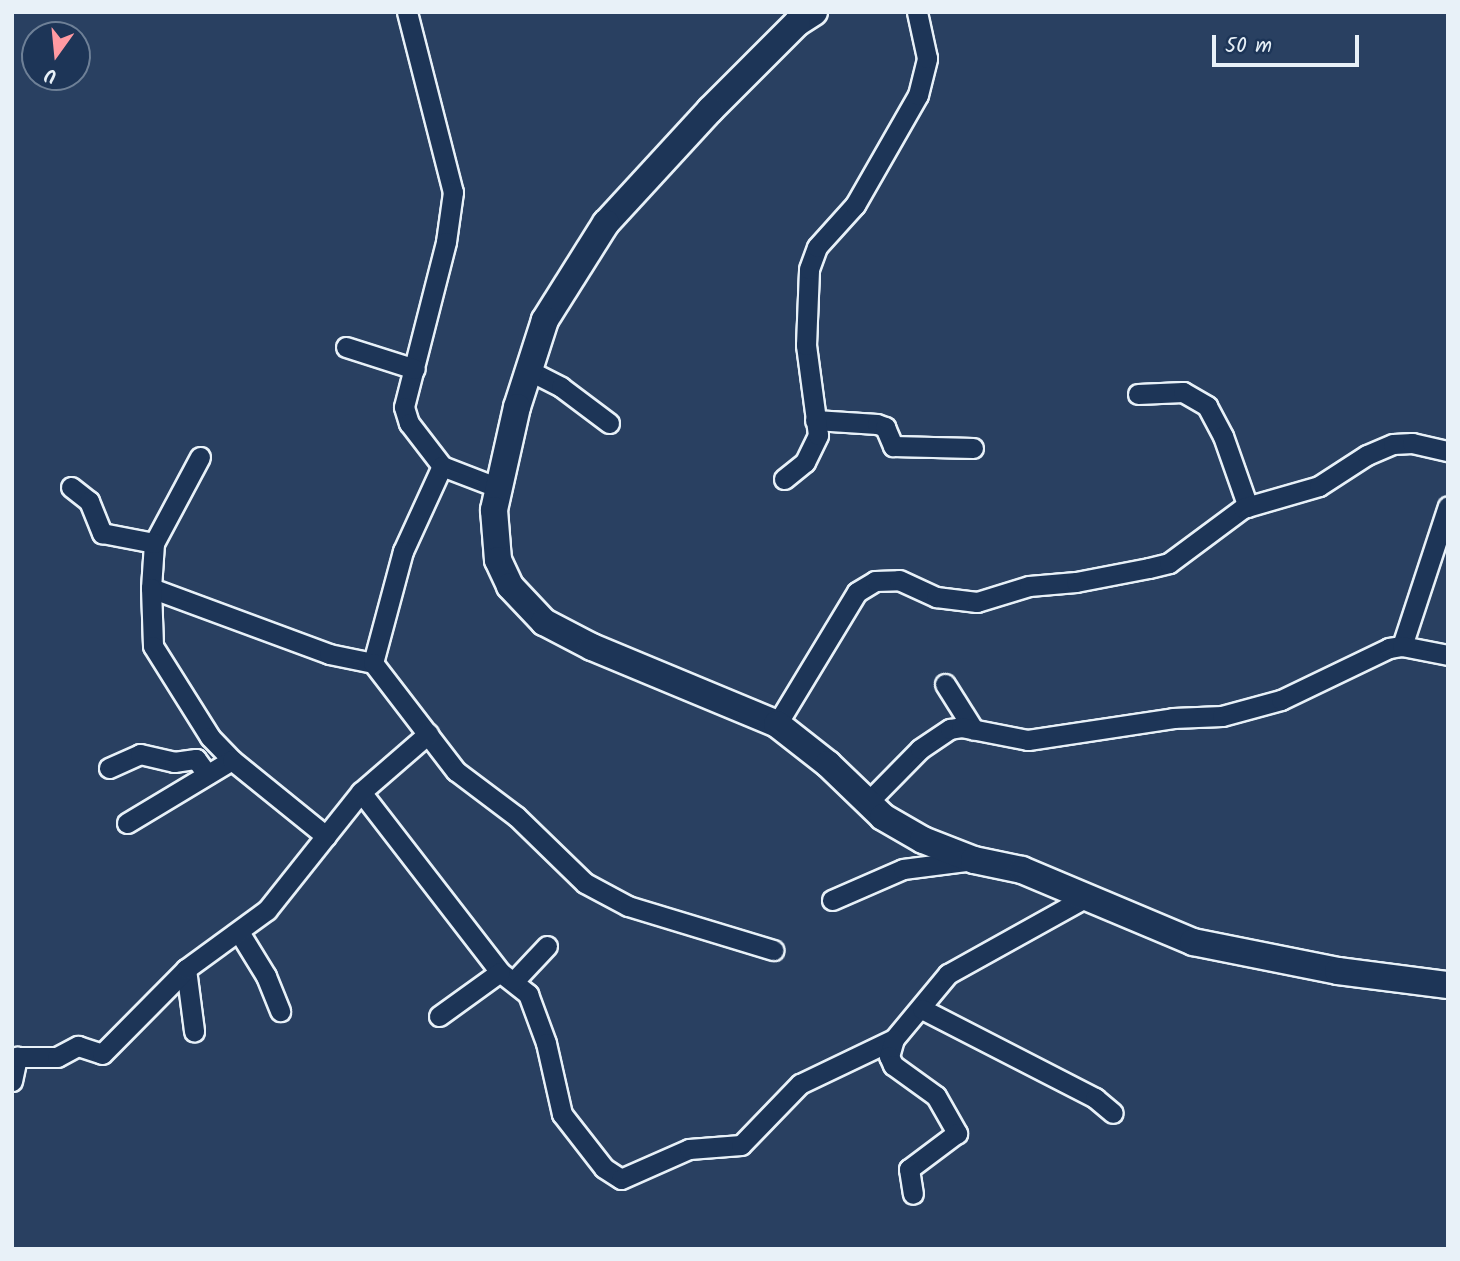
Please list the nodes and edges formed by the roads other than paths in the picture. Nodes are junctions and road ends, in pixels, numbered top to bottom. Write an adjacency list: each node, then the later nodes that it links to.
1 (407, 12): 5 (street)
2 (814, 12): 6 (street)
3 (917, 12): 8 (street)
4 (346, 347): 5 (street)
5 (415, 369): 13 (street)
6 (528, 370): 9 (street); 16 (street)
7 (1138, 394): 18 (street)
8 (815, 420): 10 (street); 14 (street)
9 (609, 423)
10 (973, 448)
11 (1448, 452): 18 (street)
12 (200, 457): 19 (street)
13 (442, 466): 16 (street); 23 (street)
14 (784, 479)
15 (71, 487): 19 (street)
16 (499, 488): 25 (street)
17 (1448, 506): 21 (street)
18 (1248, 507): 25 (street)
19 (154, 543): 20 (street)
20 (151, 587): 23 (street); 28 (street)
21 (1402, 646): 22 (street); 26 (street)
22 (1448, 655)
23 (373, 663): 27 (street)
24 (944, 684): 26 (street)
25 (777, 724): 32 (street)
26 (974, 730): 32 (street)
27 (428, 734): 31 (street); 40 (street)
28 (232, 760): 30 (street); 34 (street)
29 (109, 768): 30 (street)
30 (207, 774): 33 (street)
31 (361, 792): 34 (street); 42 (street)
32 (868, 802): 35 (street)
33 (127, 822)
34 (326, 836): 38 (street)
35 (974, 860): 36 (street); 37 (street)
36 (1083, 899): 43 (street); 44 (street)
37 (832, 900)
38 (239, 932): 41 (street); 45 (street)
39 (547, 946): 42 (street)
40 (774, 950)
41 (186, 969): 47 (street); 49 (street)
42 (507, 976): 46 (street); 48 (street)
43 (1448, 985)
44 (922, 1009): 48 (street); 50 (street)
45 (280, 1011)
46 (439, 1016)
47 (194, 1031)
48 (894, 1039): 51 (street)
49 (12, 1081)
50 (1113, 1113)
51 (913, 1194)

